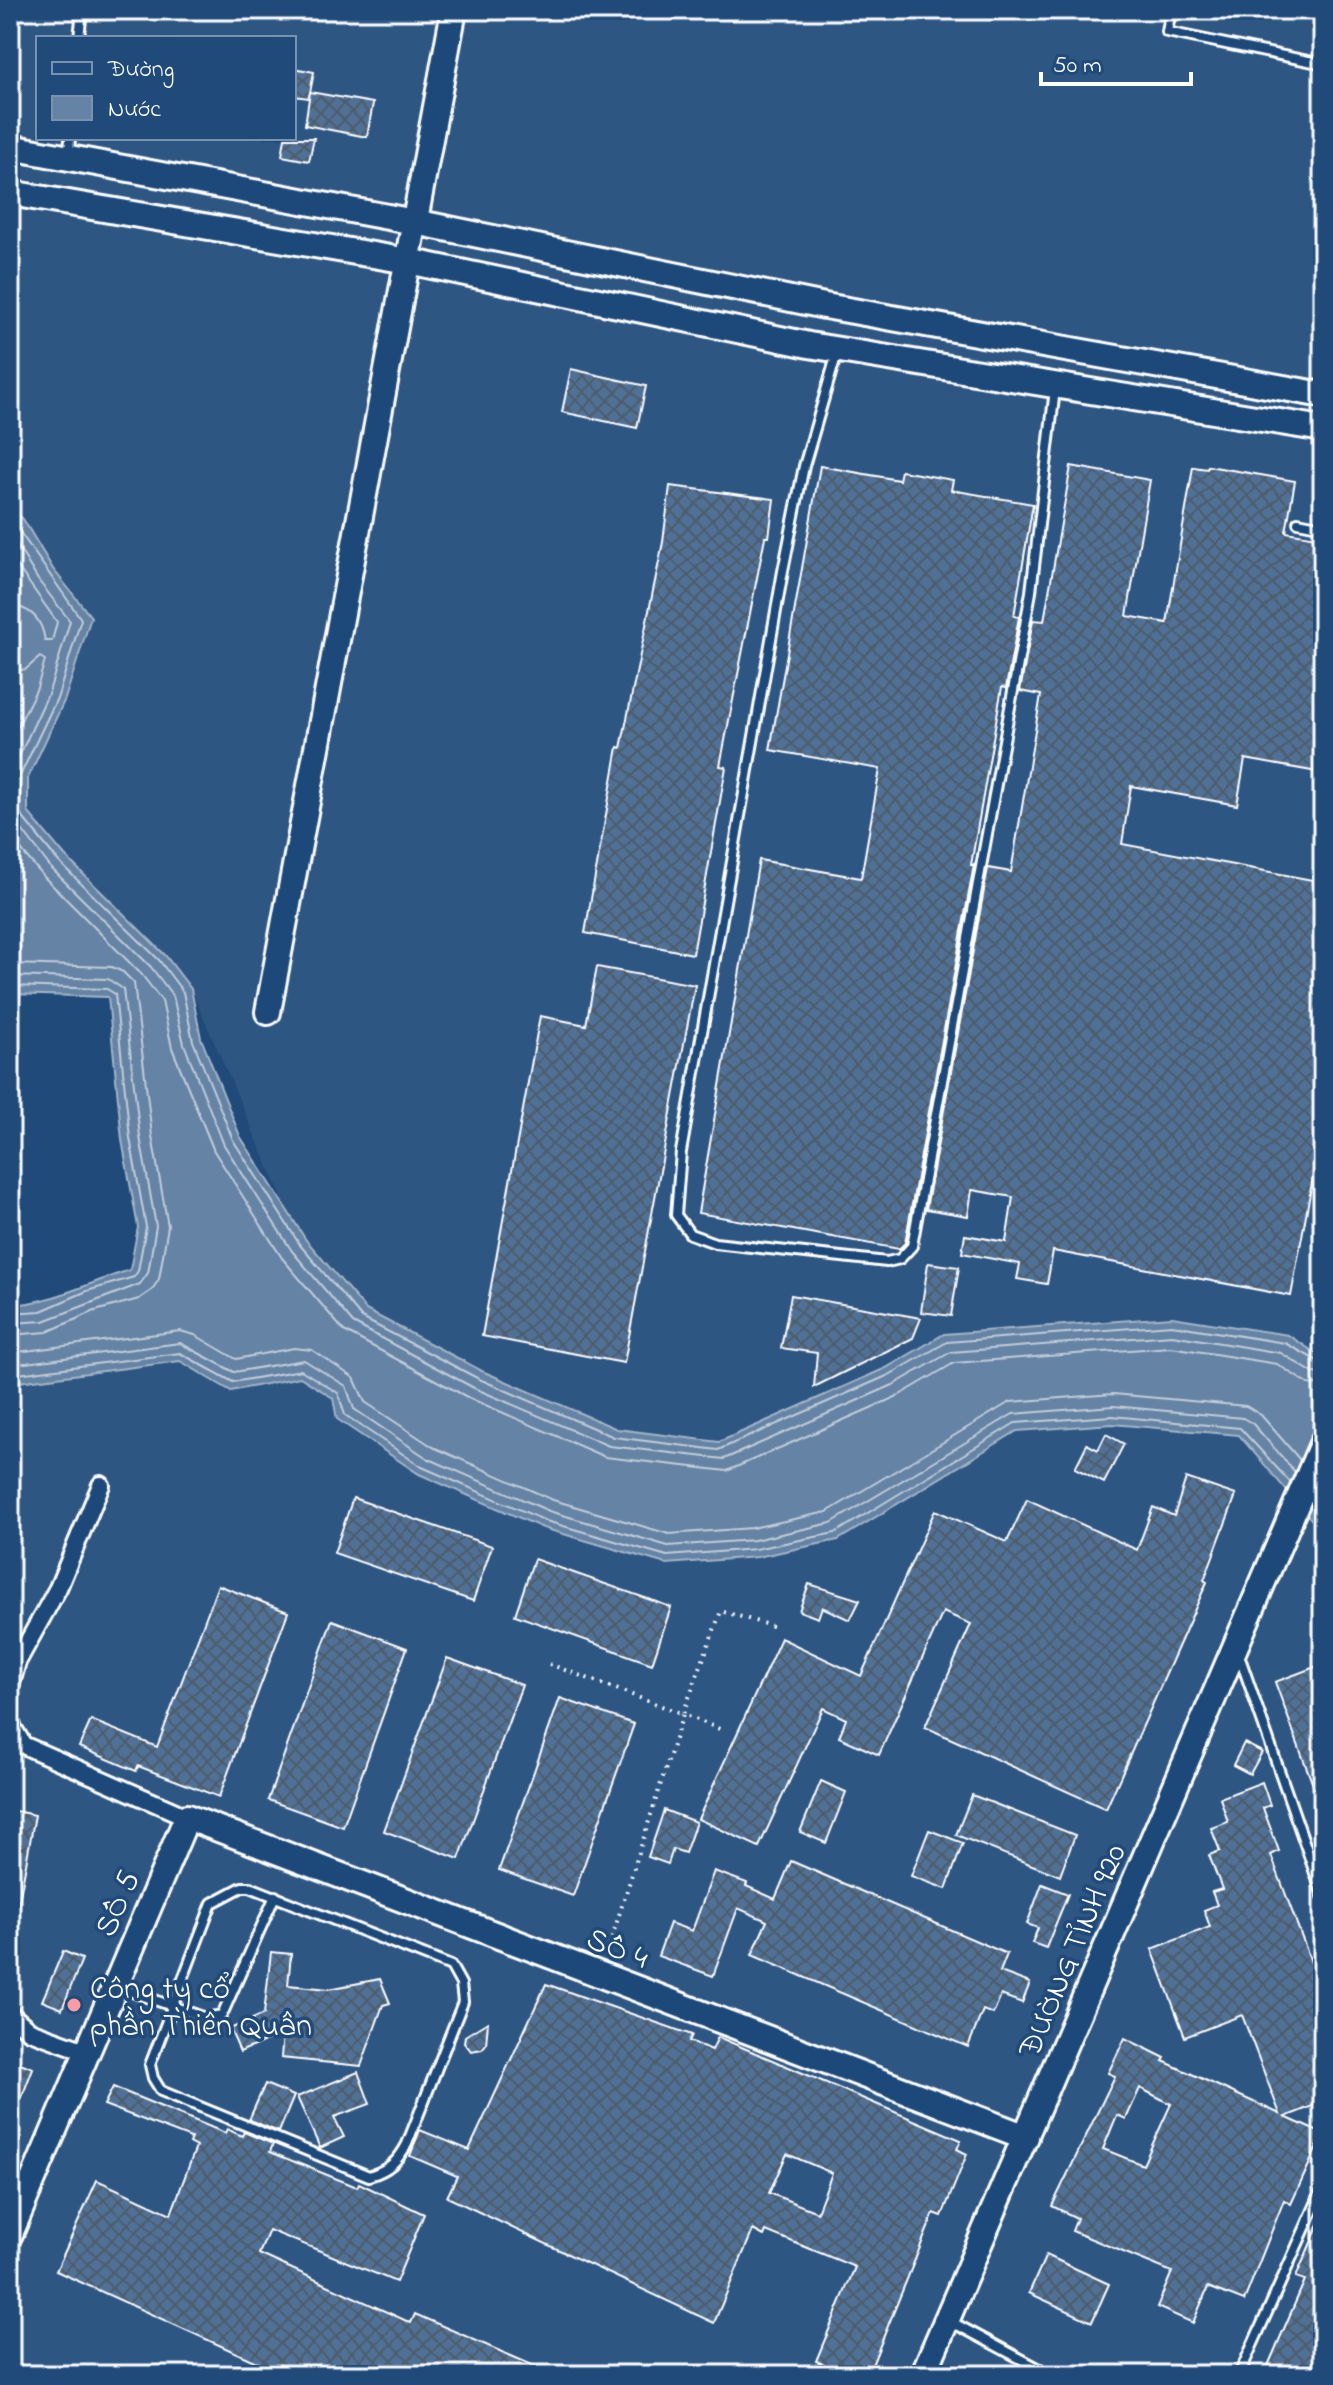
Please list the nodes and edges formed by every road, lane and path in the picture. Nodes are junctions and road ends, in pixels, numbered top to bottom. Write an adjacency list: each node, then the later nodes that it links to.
1 (82, 10): 4 (lane)
2 (454, 10): 9 (street)
3 (1171, 10): 5 (lane)
4 (79, 36)
5 (1323, 64)
6 (10, 147): 7 (street)
7 (70, 148): 9 (street)
8 (10, 193): 10 (street)
9 (415, 222): 10 (street); 13 (street)
10 (408, 261): 11 (street); 17 (street)
11 (838, 349): 12 (street); 12 (lane)
12 (1056, 385): 14 (street)
13 (1323, 395)
14 (1323, 429)
15 (1298, 522): 16 (lane)
16 (1323, 527)
17 (268, 1012)
18 (1323, 1442): 21 (street, ĐƯỜNG TỈNH 920)
19 (101, 1485): 23 (street)
20 (775, 1627): 24 (path)
21 (1236, 1646): 29 (lane); 35 (street, ĐƯỜNG TỈNH 920)
22 (549, 1664): 24 (path)
23 (10, 1687)
24 (683, 1714): 26 (path); 30 (path)
25 (10, 1723): 27 (street)
26 (722, 1730)
27 (187, 1817): 30 (street, SỐ 4); 31 (street, SỐ 5)
28 (275, 1896): 32 (lane); 32 (lane); 32 (lane)
29 (1323, 1896)
30 (600, 1974): 35 (street, SỐ 4)
31 (116, 1986): 32 (lane); 34 (street, SỐ 5)
32 (172, 2007)
33 (10, 2014): 34 (street)
34 (88, 2052): 37 (street, SỐ 5)
35 (1026, 2137): 38 (street, ĐƯỜNG TỈNH 920)
36 (1323, 2188): 41 (lane)
37 (10, 2234)
38 (947, 2319): 39 (street, ĐƯỜNG TỈNH 920); 40 (lane)
39 (923, 2375)
40 (1051, 2375)
41 (1239, 2375)

